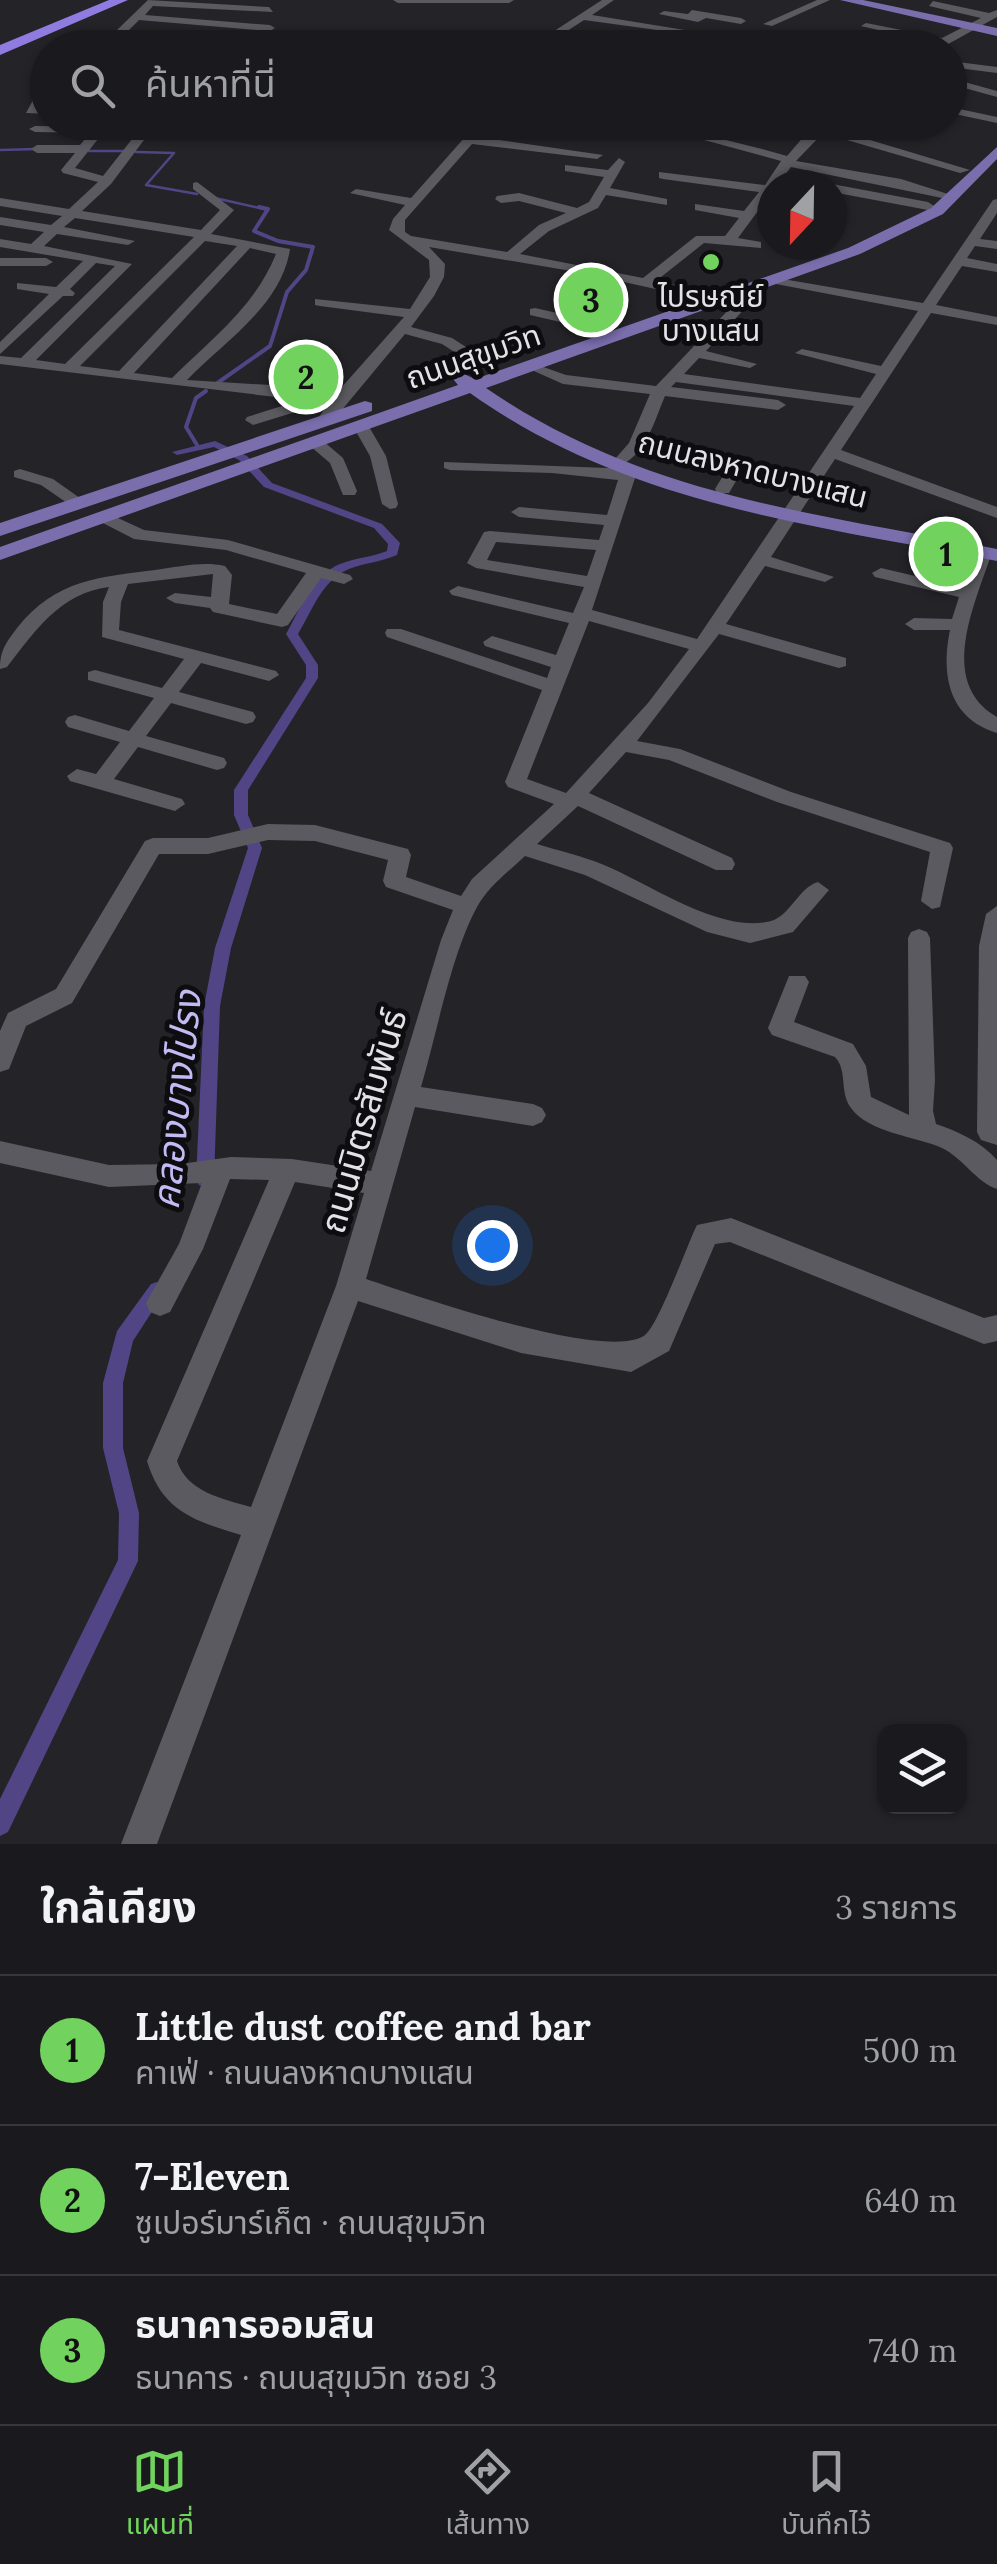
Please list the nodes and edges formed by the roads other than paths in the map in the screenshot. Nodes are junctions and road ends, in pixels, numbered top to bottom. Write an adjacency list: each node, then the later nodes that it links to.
1 (106, 0): 28 (highway)
2 (121, 0): 29 (highway)
3 (398, 0): 8 (street)
4 (509, 0): 9 (street)
5 (825, 0): 25 (street)
6 (846, 0): 27 (main road)
7 (983, 0): 14 (street)
8 (434, 1): 9 (street)
9 (474, 1)
10 (673, 1): 19 (street)
11 (683, 1): 16 (street)
12 (152, 2): 22 (street); 24 (street)
13 (606, 2): 17 (street); 21 (street)
14 (997, 3)
15 (933, 4): 20 (street)
16 (722, 6)
17 (621, 7)
18 (660, 13): 19 (street)
19 (704, 15): 23 (street)
20 (994, 15): 27 (street)
21 (582, 17): 33 (street); 34 (street)
22 (136, 18): 24 (street); 30 (street)
23 (741, 21)
24 (270, 23): 31 (street); 32 (street)
25 (768, 24)
26 (866, 26): 35 (street)
27 (973, 27): 36 (street); 37 (main road)
28 (38, 30)
29 (44, 30)
30 (122, 30)
31 (267, 30)
32 (287, 30)
33 (563, 30)
34 (672, 30)
35 (881, 30)
36 (967, 31)
37 (997, 32)
38 (30, 34): 40 (highway)
39 (30, 35): 40 (highway)
40 (0, 47)
41 (967, 67): 42 (street)
42 (995, 73): 44 (street)
43 (967, 86): 44 (street)
44 (980, 89): 47 (street)
45 (20, 92): 46 (street)
46 (30, 92)
47 (997, 94)
48 (967, 105): 50 (street)
49 (967, 113): 50 (street)
50 (974, 114): 51 (street)
51 (997, 120)
52 (997, 137): 66 (main road, ถนนสุขุมวิท)
53 (91, 140): 60 (street)
54 (138, 140): 68 (street)
55 (469, 140): 62 (street); 77 (street)
56 (715, 140): 63 (street)
57 (810, 140): 63 (street)
58 (863, 140): 66 (street)
59 (37, 150): 60 (street)
60 (83, 150): 68 (street)
61 (997, 150): 107 (main road, ถนนสุขุมวิท)
62 (596, 155)
63 (788, 161): 65 (street); 74 (street)
64 (569, 168): 71 (street)
65 (781, 170)
66 (964, 170): 74 (main road, ถนนสุขุมวิท)
67 (663, 175): 69 (street)
68 (106, 180): 83 (street)
69 (757, 184)
70 (197, 186): 89 (street)
71 (604, 191): 78 (street); 84 (street)
72 (847, 191): 81 (street)
73 (356, 194): 77 (street)
74 (942, 194): 81 (main road, ถนนสุขุมวิท)
75 (501, 199): 84 (street)
76 (0, 202): 83 (street)
77 (412, 202): 90 (street)
78 (663, 202)
79 (997, 203): 94 (street, ถนนมิตรสัมพันธ์)
80 (757, 205): 85 (street)
81 (928, 206): 110 (main road, ถนนสุขุมวิท)
82 (700, 207): 85 (street)
83 (73, 213): 87 (street); 88 (street)
84 (580, 213): 101 (street)
85 (749, 216): 92 (street)
86 (0, 221): 88 (street)
87 (145, 224): 89 (street); 93 (street)
88 (55, 230): 93 (street); 99 (street)
89 (202, 235): 96 (street); 126 (street)
90 (408, 240): 100 (street); 117 (street)
91 (489, 240): 100 (street)
92 (729, 240): 97 (street); 106 (street)
93 (128, 241): 102 (street)
94 (972, 242): 98 (street); 103 (street, ถนนมิตรสัมพันธ์)
95 (0, 243): 99 (street)
96 (246, 244): 130 (street); 133 (street)
97 (756, 245)
98 (997, 246)
99 (33, 248): 102 (street)
100 (476, 250): 101 (street)
101 (510, 256): 106 (street)
102 (97, 258): 104 (street); 109 (street); 112 (street)
103 (959, 261): 105 (street); 115 (street, ถนนมิตรสัมพันธ์)
104 (0, 262)
105 (997, 268)
106 (646, 282): 110 (street)
107 (770, 283): 111 (main road, ถนนสุขุมวิท); 114 (street); 115 (street)
108 (22, 286): 109 (street)
109 (59, 291): 112 (street); 121 (street)
110 (701, 296): 120 (main road, ถนนสุขุมวิท)
111 (732, 296): 123 (street); 127 (main road, ถนนสุขุมวิท)
112 (95, 297): 124 (street)
113 (320, 302): 117 (street)
114 (847, 307)
115 (928, 309): 118 (street); 128 (street, ถนนมิตรสัมพันธ์)
116 (535, 312): 120 (street)
117 (414, 314): 119 (street)
118 (997, 322)
119 (401, 329): 131 (street); 139 (street)
120 (595, 330): 131 (main road, ถนนสุขุมวิท)
121 (0, 350)
122 (802, 352): 128 (street)
123 (696, 353): 125 (street); 132 (street)
124 (13, 361): 126 (street); 129 (street)
125 (750, 364)
126 (69, 368): 130 (street)
127 (526, 369): 131 (main road, ถนนสุขุมวิท); 134 (street); 136 (main road)
128 (887, 372): 137 (street, ถนนมิตรสัมพันธ์)
129 (0, 374)
130 (124, 376): 133 (street)
131 (476, 376): 135 (main road, ถนนสุขุมวิท); 136 (main road, ถนนลงหาดบางแสน); 139 (main road, ถนนสุขุมวิท)
132 (673, 377): 134 (street); 137 (street)
133 (176, 383): 139 (street)
134 (660, 390): 138 (street); 145 (street)
135 (446, 397): 136 (main road); 141 (main road, ถนนสุขุมวิท)
136 (508, 402): 145 (main road, ถนนลงหาดบางแสน)
137 (866, 403): 143 (street, ถนนมิตรสัมพันธ์)
138 (778, 405)
139 (327, 407): 140 (street); 152 (main road, ถนนสุขุมวิท)
140 (252, 420)
141 (362, 428): 142 (main road, ถนนสุขุมวิท); 153 (street)
142 (316, 443): 149 (street); 157 (main road, ถนนสุขุมวิท)
143 (831, 452): 150 (street); 154 (street, ถนนมิตรสัมพันธ์)
144 (450, 466): 145 (street)
145 (626, 469): 148 (main road, ถนนลงหาดบางแสน); 154 (main road, ถนนลงหาดบางแสน); 158 (street)
146 (735, 469): 148 (street)
147 (20, 474): 152 (street)
148 (723, 489): 154 (main road, ถนนลงหาดบางแสน)
149 (350, 490)
150 (963, 498): 151 (street); 156 (street)
151 (997, 498)
152 (79, 503): 159 (main road, ถนนสุขุมวิท)
153 (390, 504)
154 (794, 508): 161 (main road, ถนนลงหาดบางแสน); 163 (street, ถนนมิตรสัมพันธ์)
155 (518, 512): 158 (street)
156 (997, 513)
157 (105, 518): 162 (main road, ถนนสุขุมวิท); 172 (street)
158 (612, 521): 160 (street)
159 (0, 530)
160 (605, 546): 167 (street); 167 (street)
161 (992, 550): 169 (street)
162 (0, 554)
163 (760, 559): 166 (street); 177 (street, ถนนมิตรสัมพันธ์)
164 (882, 574): 169 (street)
165 (128, 576): 172 (street); 179 (street); 181 (street)
166 (825, 577)
167 (594, 582): 173 (street)
168 (997, 583): 169 (street)
169 (973, 587): 175 (street)
170 (458, 592): 173 (street)
171 (175, 598): 172 (street)
172 (218, 603)
173 (581, 617): 177 (street); 182 (street)
174 (914, 624): 175 (street)
175 (961, 627): 189 (street)
176 (394, 633): 185 (street)
177 (708, 636): 180 (street); 191 (street, ถนนมิตรสัมพันธ์)
178 (492, 642): 182 (street)
179 (196, 656): 183 (street); 186 (street)
180 (838, 662)
181 (0, 663)
182 (562, 664): 185 (street)
183 (269, 675)
184 (95, 676): 186 (street)
185 (554, 687): 195 (street)
186 (166, 696): 187 (street); 190 (street)
187 (246, 717)
188 (75, 722): 190 (street)
189 (997, 726)
190 (134, 738): 192 (street); 194 (street)
191 (624, 745): 195 (street, ถนนมิตรสัมพันธ์); 200 (street)
192 (217, 763)
193 (77, 776): 194 (street)
194 (100, 783): 196 (street)
195 (573, 798): 197 (street, ถนนมิตรสัมพันธ์); 198 (street)
196 (175, 804)
197 (519, 846): 199 (street); 201 (street, ถนนมิตรสัมพันธ์)
198 (724, 864)
199 (818, 890)
200 (932, 901)
201 (466, 906): 205 (street); 206 (street, ถนนมิตรสัมพันธ์)
202 (997, 914): 209 (street)
203 (918, 938): 208 (street)
204 (797, 982): 208 (street)
205 (0, 1062)
206 (407, 1095): 207 (street); 214 (street, ถนนมิตรสัมพันธ์)
207 (533, 1115)
208 (925, 1130): 213 (street)
209 (997, 1134)
210 (0, 1152): 211 (street)
211 (217, 1170): 212 (street); 216 (street)
212 (287, 1170): 214 (street); 218 (street)
213 (997, 1178)
214 (380, 1184): 215 (street, ถนนมิตรสัมพันธ์)
215 (350, 1286): 217 (street); 218 (street, ถนนมิตรสัมพันธ์)
216 (160, 1302)
217 (997, 1328)
218 (259, 1525): 219 (street, ถนนมิตรสัมพันธ์)
219 (139, 1844)

